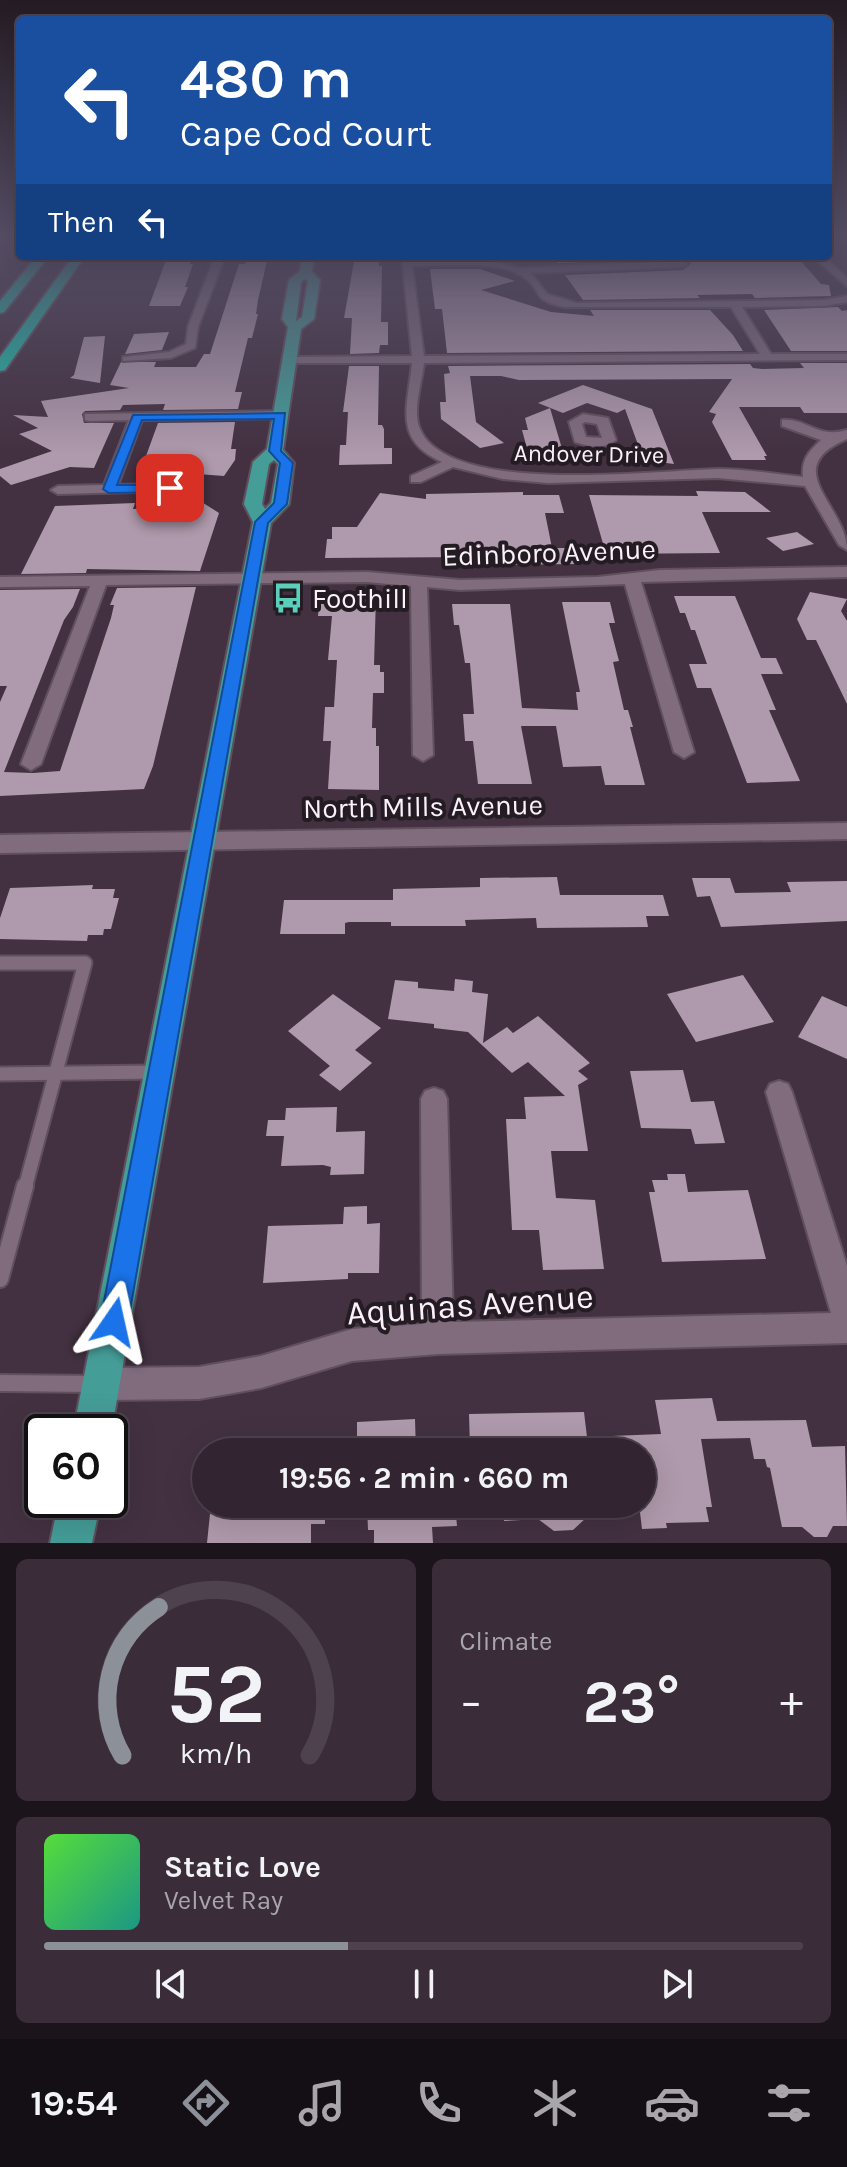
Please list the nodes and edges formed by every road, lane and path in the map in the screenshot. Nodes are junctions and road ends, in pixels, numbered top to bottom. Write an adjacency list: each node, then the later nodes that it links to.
1 (27, 310): 9 (highway)
2 (41, 310): 15 (highway)
3 (199, 310): 12 (street)
4 (290, 310): 8 (main road)
5 (309, 310): 8 (main road)
6 (413, 310): 13 (street, Andover Drive)
7 (738, 310): 11 (street)
8 (295, 327): 14 (main road)
9 (0, 346)
10 (847, 357): 11 (street)
11 (768, 358): 13 (street)
12 (127, 359)
13 (418, 359): 14 (street); 23 (street, Andover Drive)
14 (289, 360): 16 (main road)
15 (0, 367)
16 (281, 415): 18 (street); 22 (main road)
17 (90, 417): 18 (street)
18 (137, 417): 27 (street)
19 (787, 423): 21 (street)
20 (847, 434): 21 (street)
21 (831, 439): 25 (street)
22 (275, 451): 29 (main road); 29 (main road)
23 (454, 462): 24 (street); 25 (street, Andover Drive)
24 (416, 479)
25 (808, 482): 30 (street)
26 (170, 488): 27 (street)
27 (109, 489): 28 (street)
28 (58, 490)
29 (262, 522): 33 (main road)
30 (847, 545)
31 (847, 572): 32 (street, Edinboro Avenue)
32 (631, 577): 35 (street, Edinboro Avenue); 37 (street)
33 (252, 579): 34 (street, Edinboro Avenue); 35 (street, Edinboro Avenue); 41 (main road)
34 (100, 580): 36 (street, Edinboro Avenue); 39 (street)
35 (419, 581): 38 (street)
36 (0, 582)
37 (684, 752)
38 (423, 755)
39 (31, 764)
40 (847, 831): 41 (main road, North Mills Avenue)
41 (205, 842): 42 (main road, North Mills Avenue); 44 (main road)
42 (0, 844)
43 (0, 963): 45 (lane)
44 (161, 1072): 45 (lane); 54 (main road)
45 (56, 1073): 46 (lane); 49 (lane)
46 (0, 1074)
47 (779, 1092): 50 (street)
48 (434, 1099): 52 (street)
49 (0, 1279)
50 (847, 1316)
51 (847, 1328): 52 (street, Aquinas Avenue)
52 (438, 1338): 54 (street, Aquinas Avenue)
53 (0, 1383): 54 (lane)
54 (102, 1384): 55 (main road)
55 (96, 1414)
56 (76, 1518): 57 (main road)
57 (71, 1543)

